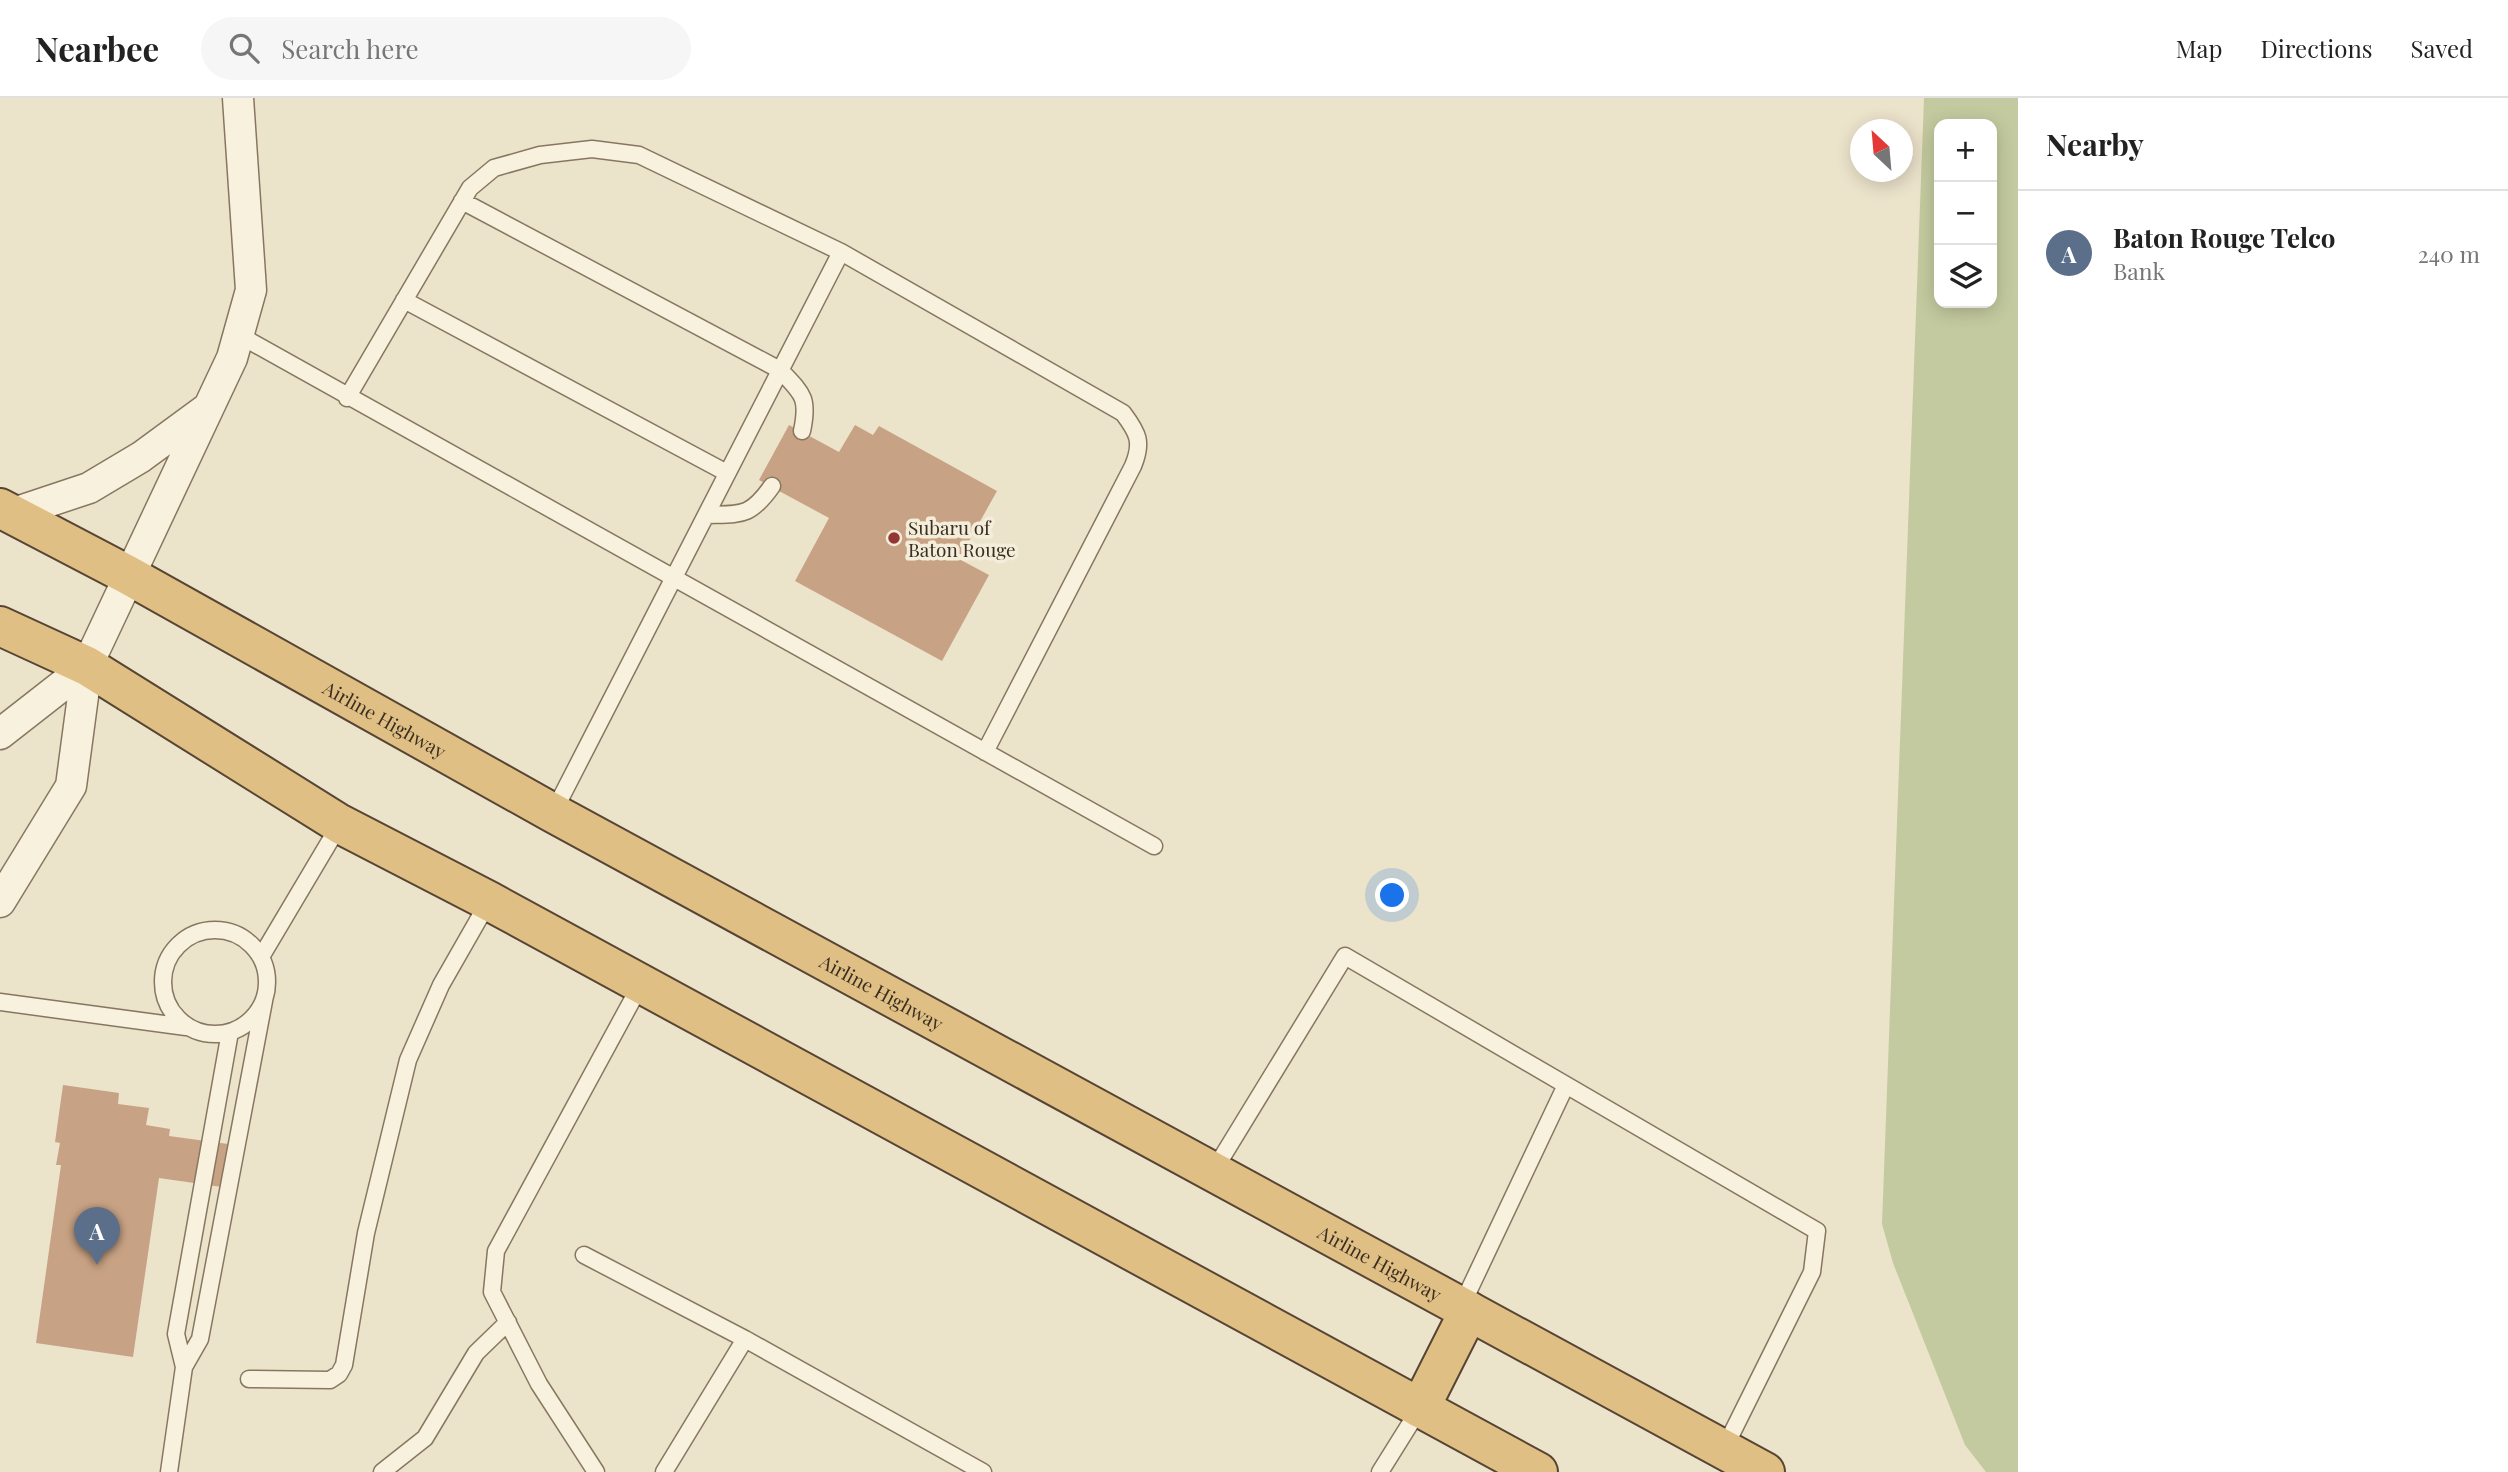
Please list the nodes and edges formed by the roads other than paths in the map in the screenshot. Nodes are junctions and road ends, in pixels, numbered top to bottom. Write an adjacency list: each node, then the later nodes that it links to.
1 (238, 98): 5 (street)
2 (462, 201): 3 (lane); 4 (lane); 6 (lane)
3 (841, 252): 6 (lane); 19 (lane)
4 (404, 300): 7 (lane); 10 (lane)
5 (239, 335): 7 (lane); 8 (street)
6 (780, 370): 9 (lane); 10 (lane)
7 (347, 398): 15 (lane)
8 (208, 408): 12 (street); 14 (street)
9 (802, 431)
10 (727, 473): 13 (lane)
11 (772, 486): 13 (lane)
12 (5, 511): 14 (highway, Airline Highway)
13 (707, 515): 15 (lane)
14 (128, 575): 17 (street); 20 (highway, Airline Highway)
15 (672, 579): 19 (lane); 20 (lane)
16 (0, 626): 17 (highway)
17 (87, 666): 18 (street); 21 (highway); 24 (street)
18 (0, 734)
19 (985, 752): 22 (lane)
20 (553, 813): 32 (highway, Airline Highway)
21 (341, 824): 23 (highway); 25 (lane)
22 (1154, 846)
23 (489, 901): 26 (highway); 38 (lane)
24 (0, 902)
25 (261, 957): 27 (lane); 29 (lane)
26 (641, 984): 35 (lane); 39 (highway)
27 (264, 1001): 30 (lane); 37 (lane)
28 (0, 1002): 29 (lane)
29 (186, 1027): 30 (lane)
30 (230, 1032): 37 (lane)
31 (1566, 1084): 32 (lane); 34 (lane); 40 (lane)
32 (1213, 1172): 34 (highway, Airline Highway)
33 (584, 1255): 36 (lane)
34 (1465, 1309): 39 (highway); 40 (highway, Airline Highway)
35 (508, 1322): 42 (lane); 43 (lane)
36 (745, 1339): 44 (lane); 45 (lane)
37 (184, 1367): 41 (lane)
38 (249, 1379)
39 (1420, 1408): 46 (lane); 47 (highway)
40 (1724, 1450): 48 (highway, Airline Highway)
41 (169, 1472)
42 (382, 1472)
43 (596, 1472)
44 (664, 1472)
45 (984, 1472)
46 (1380, 1472)
47 (1538, 1472)
48 (1765, 1472)

